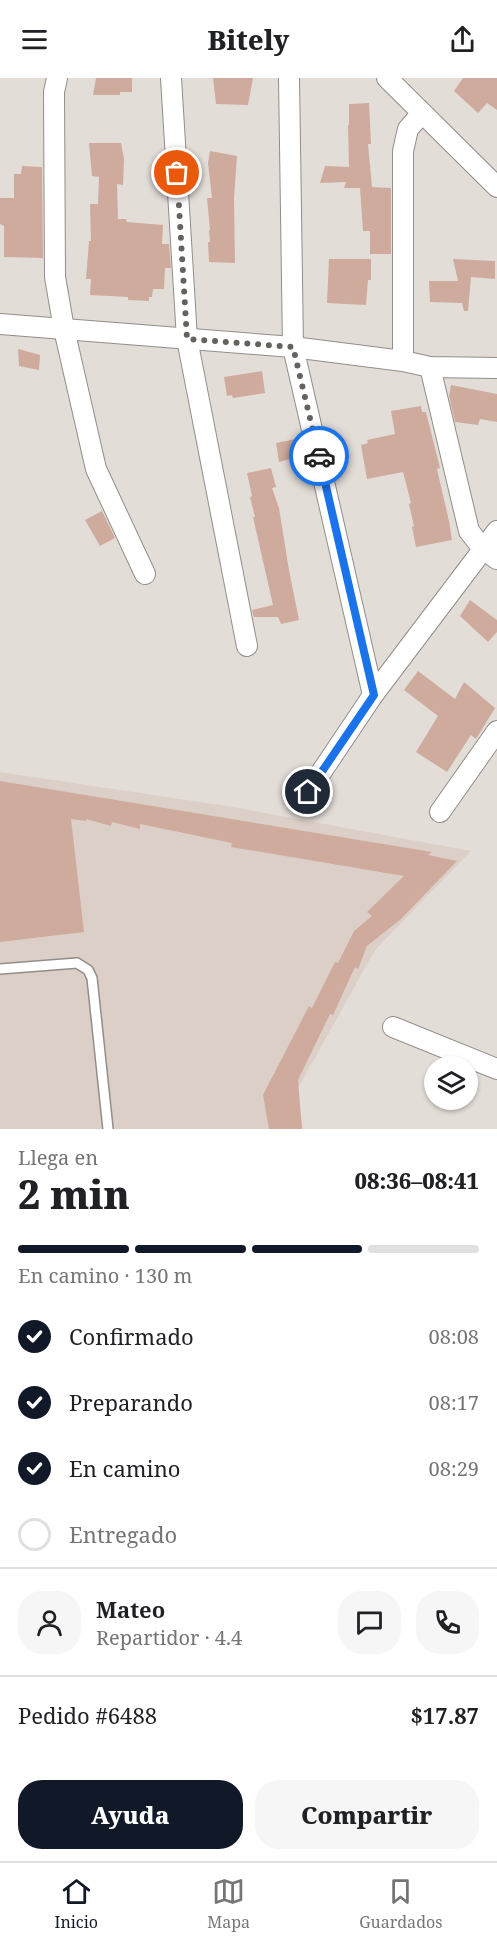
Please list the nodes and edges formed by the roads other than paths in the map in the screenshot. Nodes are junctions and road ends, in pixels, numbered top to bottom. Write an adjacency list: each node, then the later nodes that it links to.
1 (57, 78): 8 (street)
2 (171, 78): 9 (street)
3 (289, 78): 10 (street)
4 (387, 78): 5 (street)
5 (422, 113): 6 (street); 11 (street)
6 (497, 187)
7 (0, 324): 8 (street)
8 (64, 329): 9 (street); 16 (street)
9 (187, 339): 10 (street); 17 (street)
10 (293, 347): 11 (street); 18 (street)
11 (403, 361): 12 (street)
12 (430, 367): 13 (street); 15 (street)
13 (497, 368)
14 (497, 531): 15 (street)
15 (490, 554): 18 (street)
16 (145, 574)
17 (247, 646)
18 (374, 695): 20 (street)
19 (497, 731): 21 (street)
20 (308, 792)
21 (440, 812)
22 (0, 969): 25 (lane)
23 (393, 1027): 24 (street)
24 (497, 1069)
25 (108, 1129)

